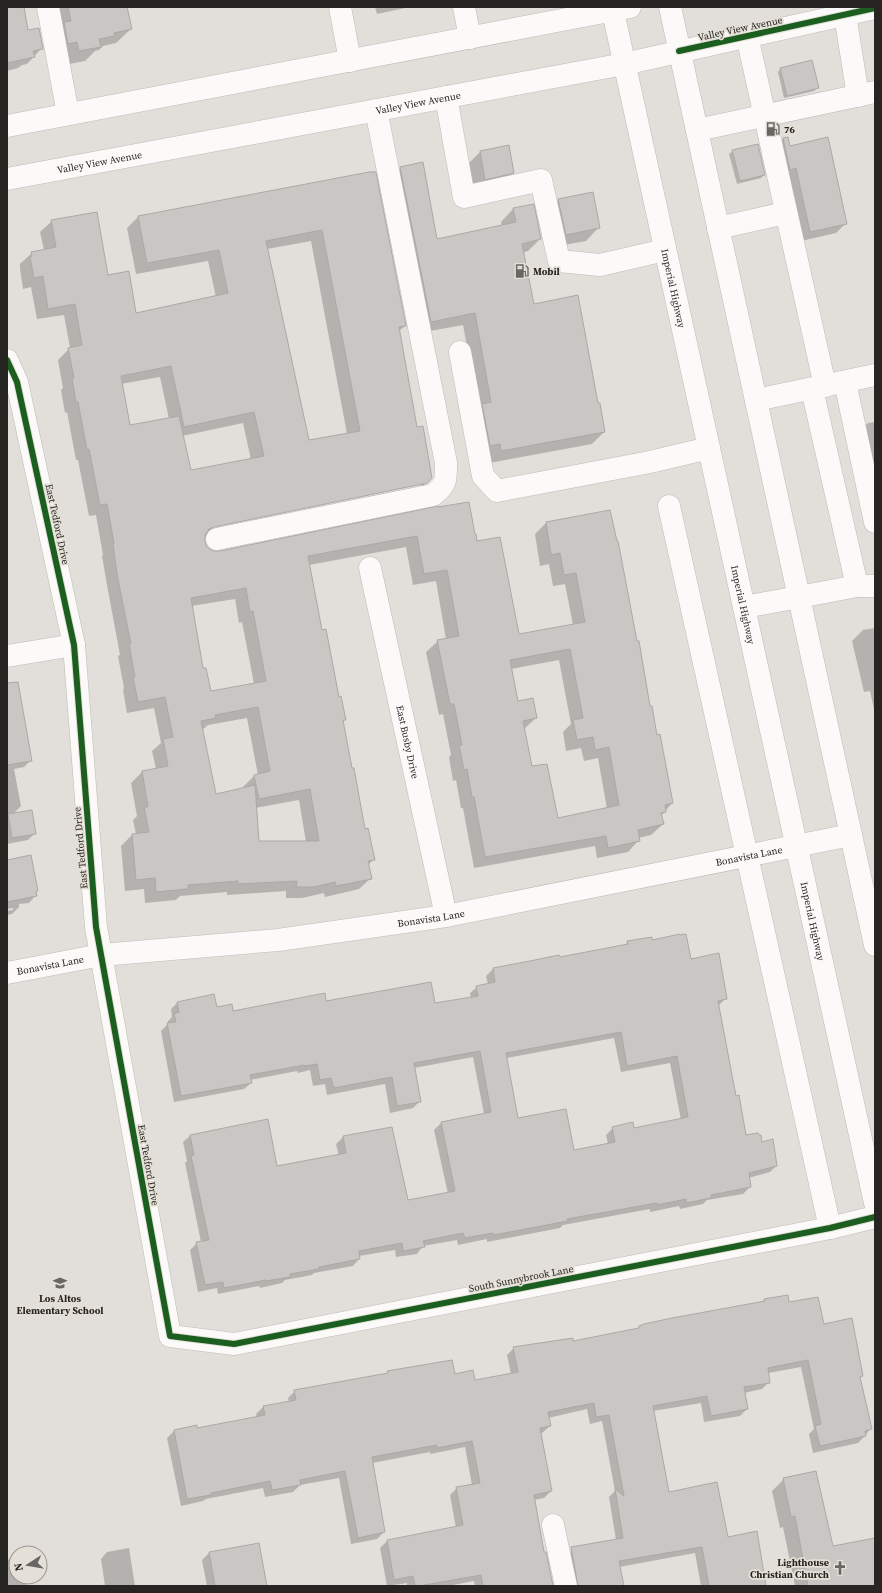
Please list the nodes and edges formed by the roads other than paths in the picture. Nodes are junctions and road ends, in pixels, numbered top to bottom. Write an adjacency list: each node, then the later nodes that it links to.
1 (48, 7): 16 (main road)
2 (340, 7): 11 (main road)
3 (464, 7): 9 (main road)
4 (670, 7): 10 (main road)
5 (618, 8): 9 (main road); 12 (main road, Imperial Highway)
6 (875, 8): 7 (main road, Valley View Avenue)
7 (845, 15): 8 (main road, Valley View Avenue); 13 (main road)
8 (746, 36): 10 (main road, Valley View Avenue); 17 (main road)
9 (470, 38): 11 (main road)
10 (679, 51): 12 (main road, Valley View Avenue); 19 (main road)
11 (350, 61): 16 (main road)
12 (624, 64): 14 (main road, Valley View Avenue); 23 (main road, Imperial Highway)
13 (867, 94): 17 (main road)
14 (446, 97): 15 (main road, Valley View Avenue); 23 (main road)
15 (376, 110): 20 (main road, Valley View Avenue); 32 (main road)
16 (68, 114): 18 (main road)
17 (764, 115): 19 (main road); 21 (main road)
18 (7, 126)
19 (697, 130): 22 (main road)
20 (7, 179)
21 (785, 213): 22 (main road); 27 (main road)
22 (718, 228): 28 (main road)
23 (665, 250): 29 (main road, Imperial Highway)
24 (460, 352): 29 (main road)
25 (7, 360): 37 (main road, East Tedford Drive)
26 (875, 375): 27 (main road)
27 (827, 386): 28 (main road); 31 (main road); 34 (main road)
28 (756, 400): 35 (main road)
29 (709, 448): 36 (main road, Imperial Highway)
30 (669, 506): 41 (main road)
31 (875, 522)
32 (217, 539)
33 (370, 568): 42 (main road, East Busby Drive)
34 (866, 586): 35 (main road)
35 (799, 597): 36 (main road); 39 (main road)
36 (744, 607): 40 (main road, Imperial Highway)
37 (74, 645): 38 (main road); 44 (main road, East Tedford Drive)
38 (7, 656)
39 (851, 835): 40 (main road, Bonavista Lane); 43 (main road)
40 (796, 846): 41 (main road, Bonavista Lane); 46 (main road, Imperial Highway)
41 (748, 857): 42 (main road, Bonavista Lane); 48 (main road)
42 (446, 916): 44 (main road, Bonavista Lane)
43 (875, 945)
44 (101, 955): 45 (main road, Bonavista Lane); 49 (main road, East Tedford Drive)
45 (7, 972)
46 (875, 1203)
47 (875, 1217): 48 (main road, South Sunnybrook Lane)
48 (830, 1228): 49 (main road, South Sunnybrook Lane)
49 (170, 1336)
50 (553, 1525): 51 (main road)
51 (566, 1586)

